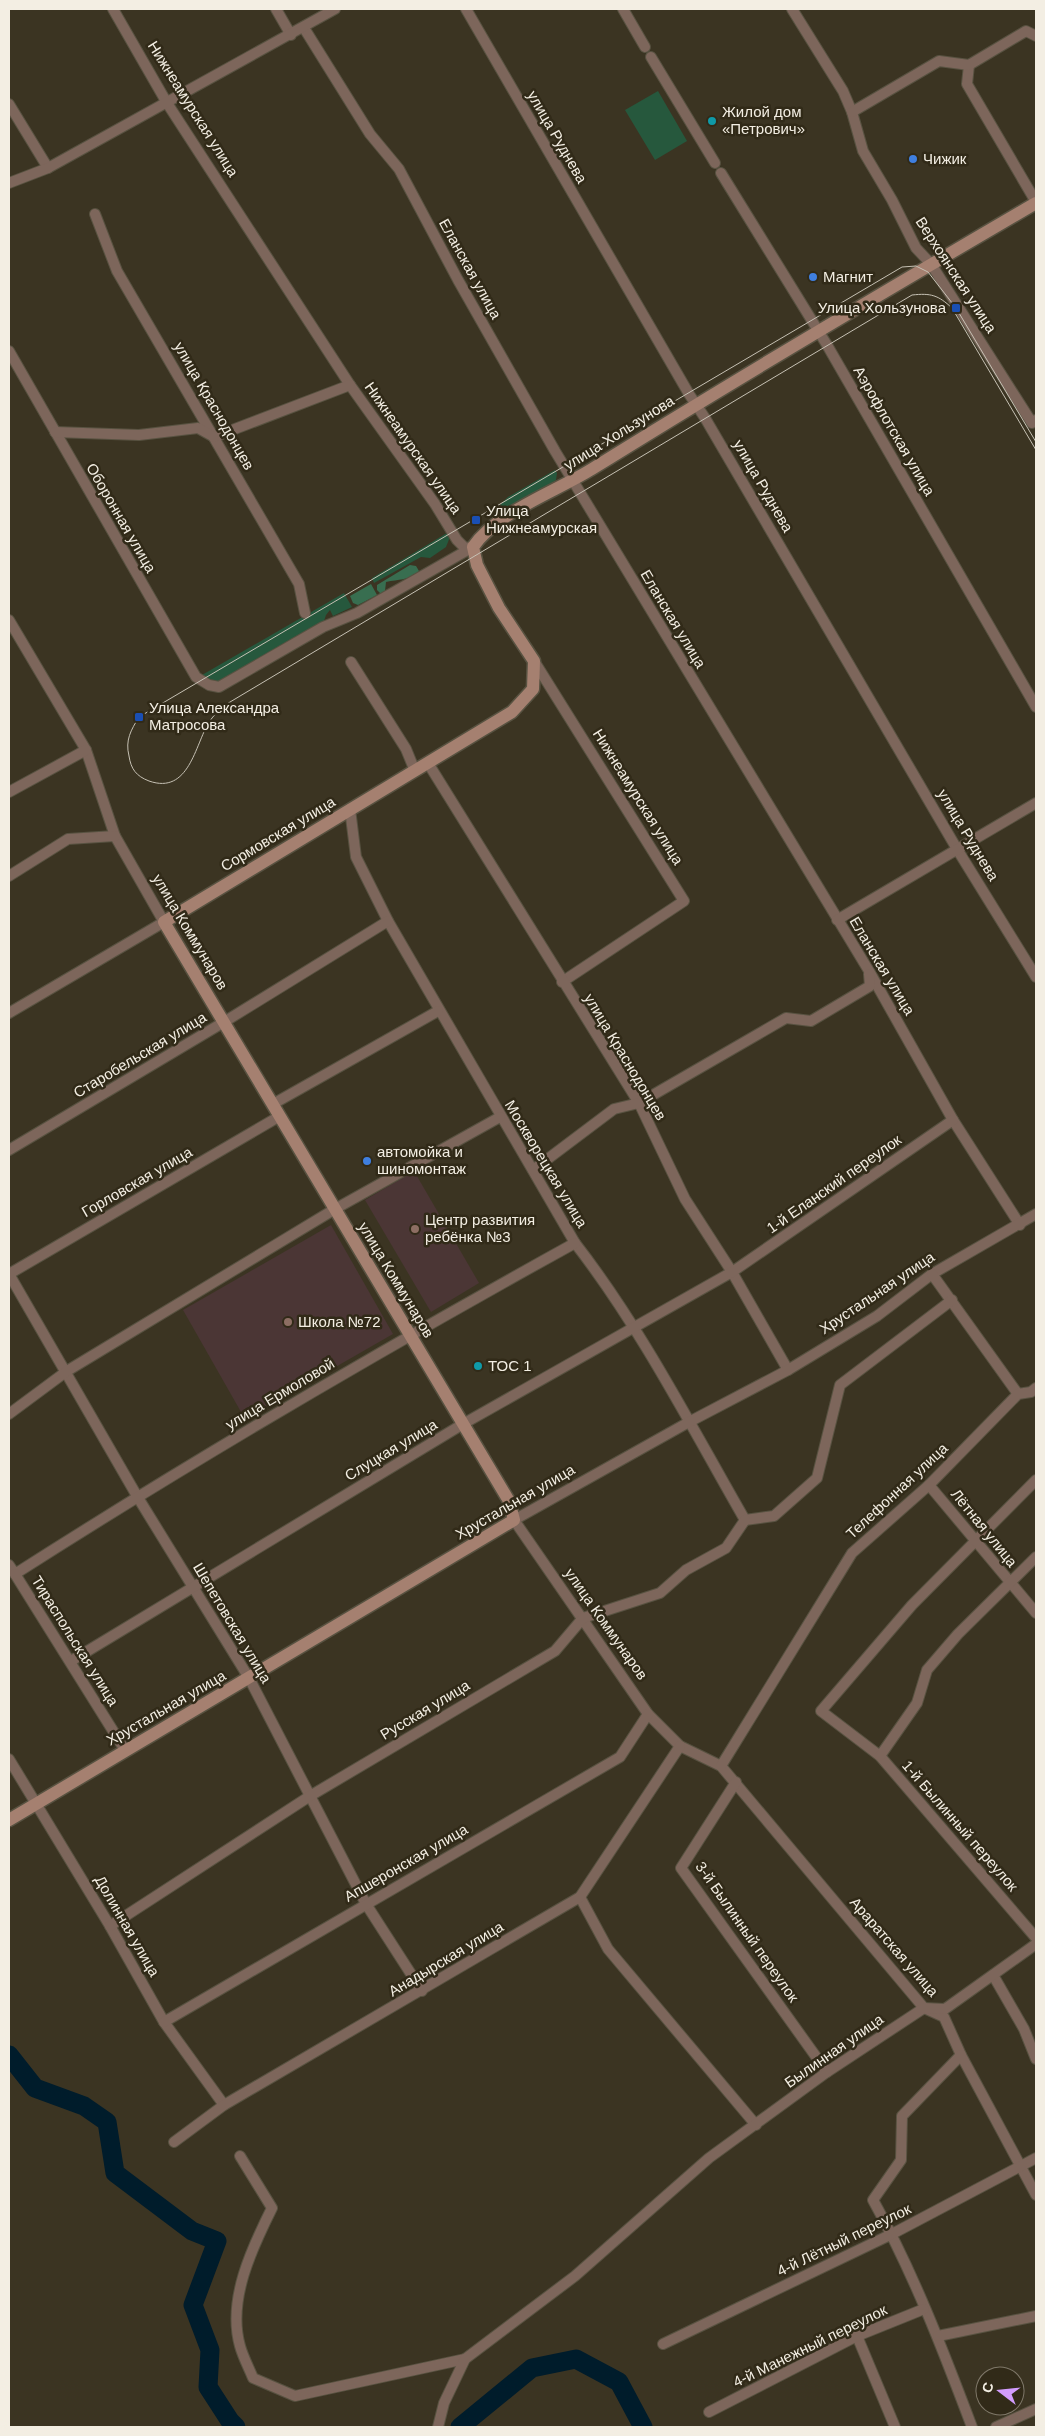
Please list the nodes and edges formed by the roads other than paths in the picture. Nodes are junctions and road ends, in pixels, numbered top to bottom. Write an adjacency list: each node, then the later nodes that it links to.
1 (113, 9): 13 (street, Нижнеамурская улица)
2 (276, 9): 8 (street)
3 (335, 9): 7 (street)
4 (466, 9): 26 (street, улица Руднева)
5 (623, 9): 10 (street)
6 (792, 9): 15 (street, Верхоянская улица)
7 (304, 28): 8 (street); 30 (street, Еланская улица)
8 (291, 35): 13 (street)
9 (1036, 36): 12 (street)
10 (645, 47)
11 (651, 57): 16 (street)
12 (969, 65): 15 (street); 20 (street)
13 (167, 103): 17 (street); 25 (street, Нижнеамурская улица)
14 (9, 104): 17 (street)
15 (852, 112): 22 (street, Верхоянская улица)
16 (715, 163)
17 (48, 168): 19 (street)
18 (721, 172): 23 (street, Аэрофлотская улица)
19 (9, 183)
20 (1036, 202): 22 (street, улица Хользунова)
21 (95, 214): 29 (street, улица Краснодонцев)
22 (931, 264): 23 (street, улица Хользунова); 27 (street, Верхоянская улица)
23 (817, 331): 26 (street, улица Хользунова); 37 (street, Аэрофлотская улица)
24 (9, 351): 28 (street, Оборонная улица)
25 (350, 385): 29 (street); 31 (street, Нижнеамурская улица)
26 (696, 405): 30 (street, улица Хользунова); 45 (street, улица Руднева)
27 (1034, 421)
28 (55, 432): 29 (street); 36 (street, Оборонная улица)
29 (214, 437): 32 (street, улица Краснодонцев)
30 (573, 481): 31 (street, улица Хользунова); 47 (street, Еланская улица)
31 (472, 547): 34 (street, Нижнеамурская улица); 36 (street, улица Хользунова)
32 (305, 613)
33 (9, 620): 38 (street)
34 (534, 661): 39 (street, Сормовская улица); 52 (street, Нижнеамурская улица)
35 (351, 662): 40 (street)
36 (220, 687)
37 (1036, 707)
38 (86, 750): 41 (street); 44 (street, улица Коммунаров)
39 (428, 762): 40 (street, Сормовская улица); 52 (street, улица Краснодонцев)
40 (414, 771): 43 (street, Сормовская улица)
41 (9, 792)
42 (1036, 803): 45 (street)
43 (350, 810): 48 (street, Москворецкая улица); 49 (street, Сормовская улица)
44 (114, 836): 46 (street); 49 (street, улица Коммунаров)
45 (958, 848): 47 (street); 51 (street, улица Руднева)
46 (9, 876)
47 (837, 920): 50 (street, Еланская улица)
48 (388, 921): 53 (street, Москворецкая улица); 55 (street, Старобельская улица)
49 (164, 922): 54 (street, Сормовская улица); 55 (street, улица Коммунаров)
50 (869, 971): 56 (street); 60 (street, Еланская улица)
51 (1036, 977)
52 (562, 982): 56 (street, улица Краснодонцев)
53 (438, 1011): 57 (street); 59 (street, Москворецкая улица)
54 (9, 1013)
55 (224, 1022): 57 (street, улица Коммунаров); 61 (street, Старобельская улица)
56 (639, 1103): 62 (street); 67 (street, улица Краснодонцев)
57 (273, 1104): 58 (street, улица Коммунаров)
58 (280, 1116): 63 (street, улица Коммунаров); 68 (street, Горловская улица)
59 (500, 1117): 62 (street, Москворецкая улица); 63 (street)
60 (953, 1120): 65 (street, Еланская улица); 67 (street, 1-й Еланский переулок)
61 (9, 1150)
62 (533, 1170): 66 (street, Москворецкая улица)
63 (335, 1209): 72 (street, улица Коммунаров); 74 (street)
64 (1036, 1214): 65 (street, Хрустальная улица)
65 (1020, 1225): 69 (street, Хрустальная улица)
66 (575, 1243): 71 (street, Москворецкая улица); 72 (street, улица Ермоловой)
67 (732, 1272): 71 (street, Слуцкая улица); 73 (street, улица Краснодонцев)
68 (9, 1274): 74 (street, Шепетовская улица)
69 (932, 1274): 70 (street); 73 (street, Хрустальная улица)
70 (952, 1300): 76 (street); 84 (street)
71 (634, 1328): 78 (street, Москворецкая улица); 79 (street, Слуцкая улица)
72 (410, 1334): 79 (street, улица Коммунаров); 82 (street, улица Ермоловой)
73 (788, 1370): 78 (street, Хрустальная улица)
74 (67, 1371): 77 (street); 82 (street, Шепетовская улица)
75 (1036, 1388): 76 (street, Телефонная улица)
76 (1018, 1394): 81 (street, Телефонная улица)
77 (9, 1414)
78 (689, 1422): 83 (street, Хрустальная улица); 84 (street, Москворецкая улица)
79 (463, 1424): 83 (street, улица Коммунаров); 90 (street, Слуцкая улица)
80 (1036, 1480): 85 (street)
81 (929, 1485): 85 (street, Лётная улица); 100 (street, Телефонная улица)
82 (137, 1496): 88 (street, улица Ермоловой); 90 (street, Шепетовская улица)
83 (514, 1520): 92 (street, улица Коммунаров); 94 (street, Хрустальная улица)
84 (745, 1520): 92 (street)
85 (976, 1539): 89 (street, Лётная улица); 98 (street, 1-й Былинный переулок)
86 (1036, 1557): 89 (street)
87 (9, 1565): 88 (street)
88 (15, 1574): 93 (street, Тираспольская улица)
89 (1009, 1583): 91 (street, Лётная улица); 98 (street)
90 (193, 1586): 93 (street, Слуцкая улица); 94 (street, Шепетовская улица)
91 (1036, 1613)
92 (582, 1618): 95 (street, улица Коммунаров); 102 (street, Русская улица)
93 (71, 1661): 97 (street, Тираспольская улица)
94 (249, 1678): 97 (street, Хрустальная улица); 102 (street, Шепетовская улица)
95 (648, 1714): 96 (street, улица Коммунаров); 106 (street, Апшеронская улица)
96 (680, 1746): 100 (street, улица Коммунаров); 105 (street, Анадырская улица)
97 (125, 1750): 103 (street, Хрустальная улица)
98 (880, 1756): 108 (street, 1-й Былинный переулок)
99 (9, 1758): 103 (street, Долинная улица)
100 (721, 1766): 101 (street, улица Коммунаров)
101 (736, 1782): 112 (street, Араратская улица); 116 (street, 3-й Былинный переулок)
102 (310, 1796): 106 (street, Шепетовская улица); 107 (street, Русская улица)
103 (36, 1803): 104 (street, Хрустальная улица); 107 (street, Долинная улица)
104 (9, 1820)
105 (580, 1897): 111 (street, Анадырская улица); 118 (street)
106 (366, 1904): 111 (street, Шепетовская улица); 113 (street, Апшеронская улица)
107 (110, 1926): 113 (street, Долинная улица)
108 (1036, 1938)
109 (1036, 1944): 110 (street)
110 (993, 1975): 112 (street); 115 (street)
111 (422, 1992): 117 (street, Анадырская улица)
112 (924, 2008): 114 (street, Араратская улица); 116 (street, Былинная улица)
113 (164, 2022): 117 (street, Долинная улица)
114 (961, 2055): 122 (street, Араратская улица); 124 (street)
115 (1036, 2059)
116 (827, 2072): 118 (street, Былинная улица)
117 (224, 2106): 119 (street, Анадырская улица)
118 (756, 2125): 130 (street, Былинная улица)
119 (174, 2142)
120 (240, 2156): 130 (street)
121 (1036, 2158): 122 (street, 4-й Лётный переулок)
122 (1023, 2167): 123 (street, Араратская улица); 124 (street, 4-й Лётный переулок)
123 (1036, 2195)
124 (892, 2234): 125 (street); 129 (street, 4-й Лётный переулок)
125 (924, 2309): 127 (street, 4-й Манежный переулок); 128 (street)
126 (1036, 2316): 128 (street)
127 (857, 2336): 132 (street, 4-й Манежный переулок); 134 (street)
128 (938, 2336): 135 (street)
129 (663, 2344)
130 (465, 2359): 133 (street)
131 (1036, 2410): 136 (street)
132 (709, 2412)
133 (438, 2427)
134 (895, 2427)
135 (972, 2427)
136 (996, 2427)

